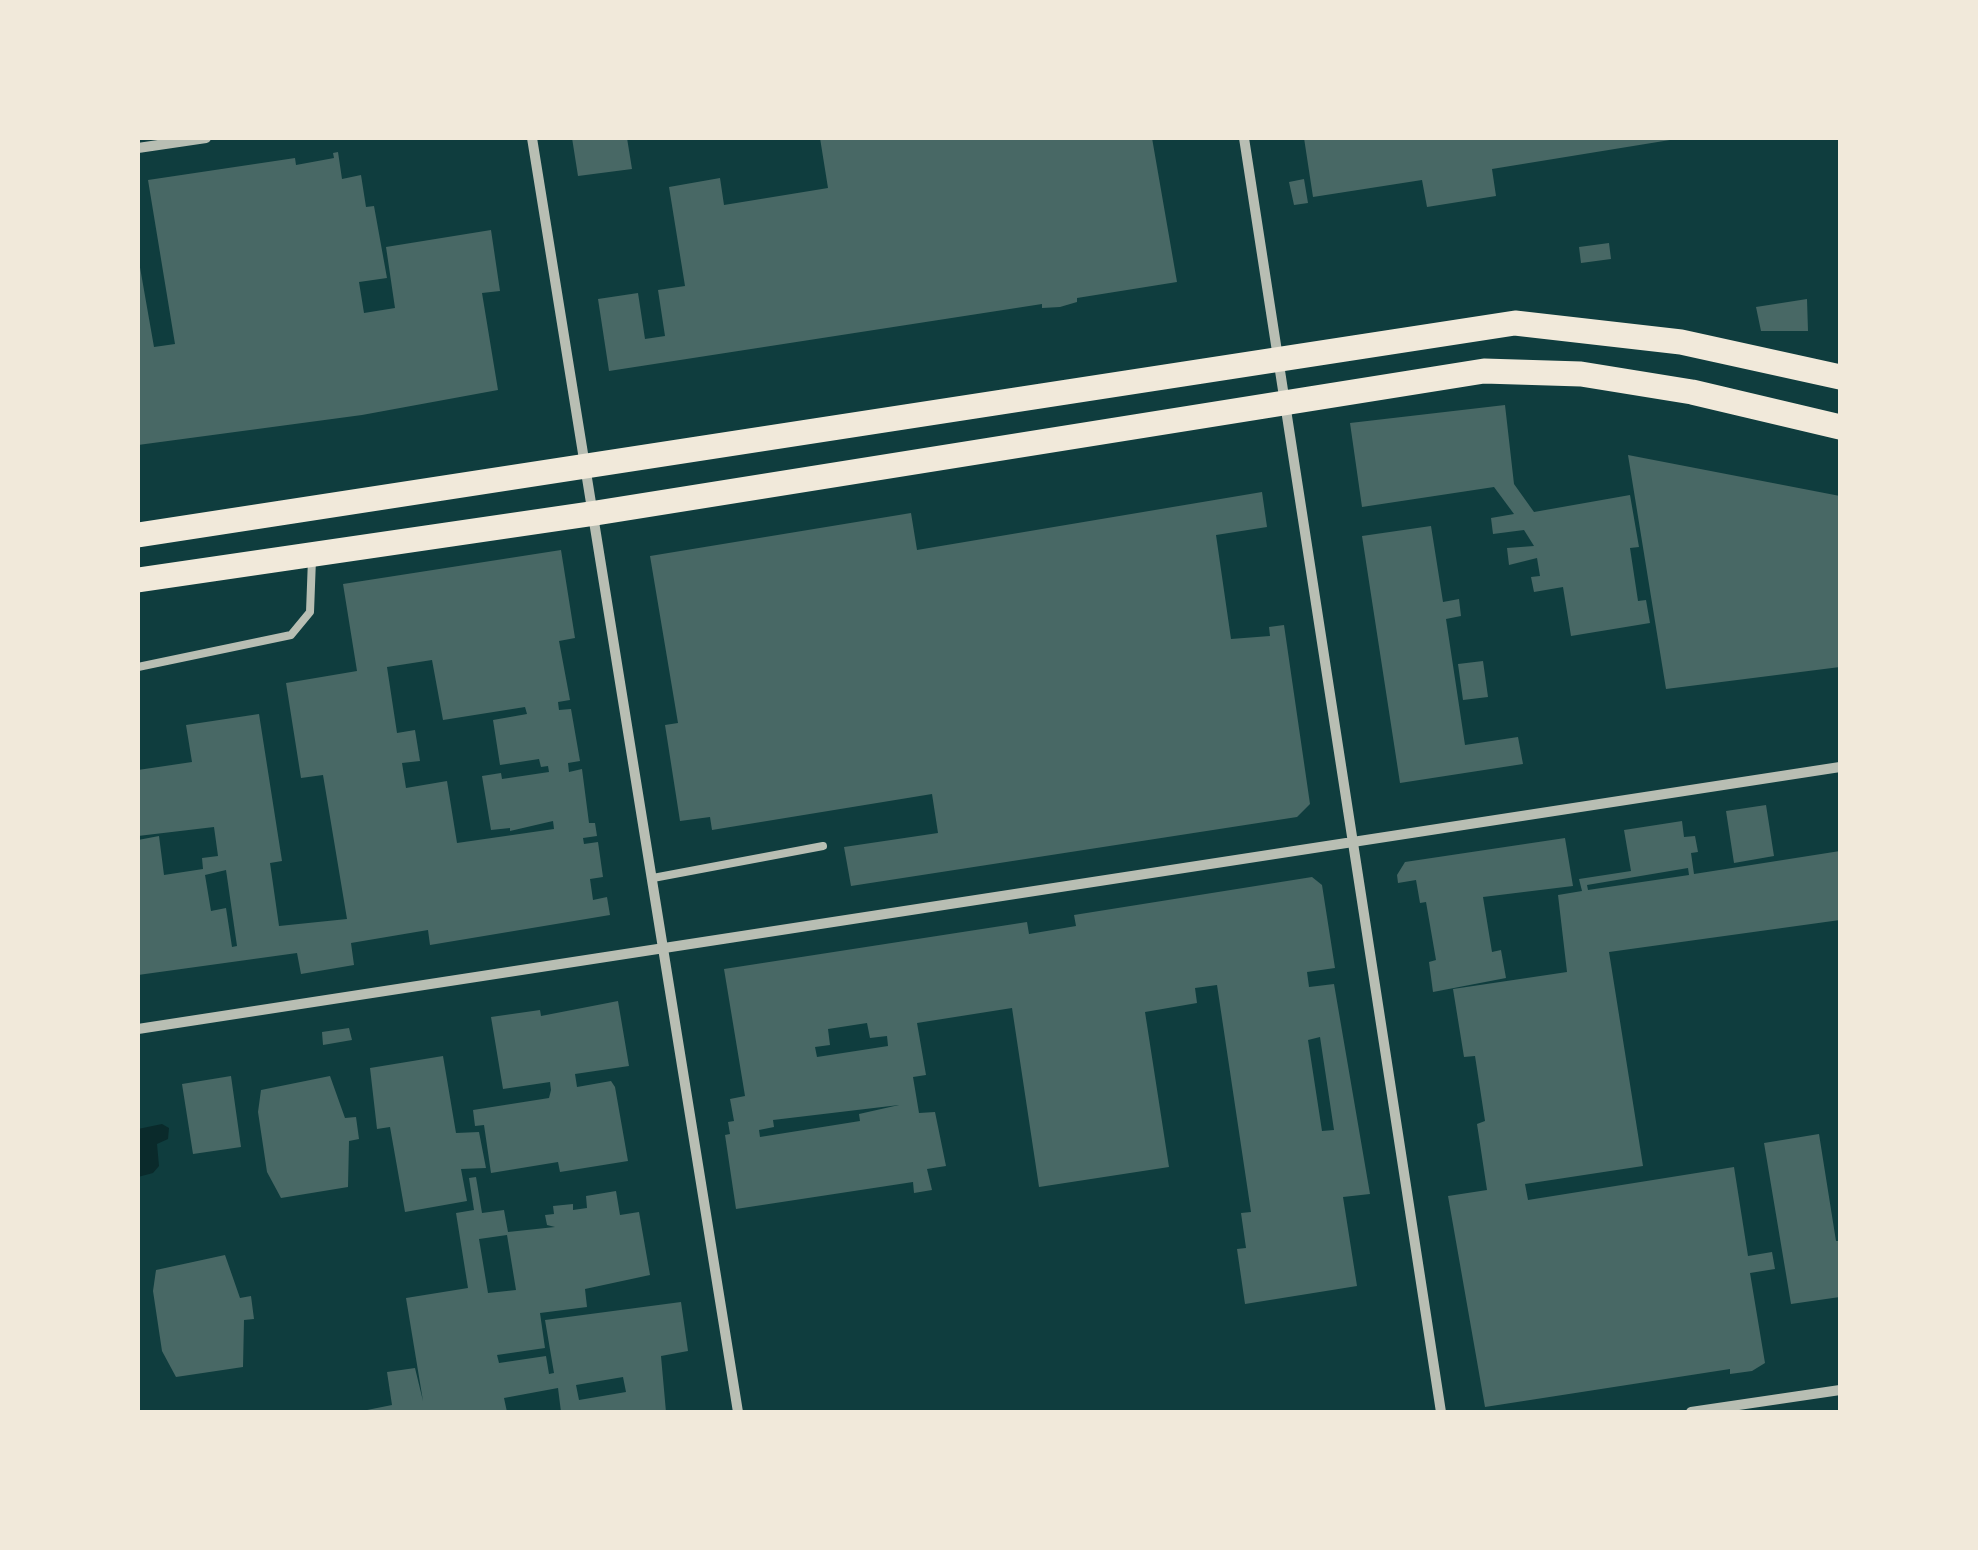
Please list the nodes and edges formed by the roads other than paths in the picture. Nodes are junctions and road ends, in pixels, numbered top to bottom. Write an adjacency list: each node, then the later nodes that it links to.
1 (206, 138): 4 (street)
2 (532, 138): 9 (street)
3 (1244, 138): 5 (street)
4 (138, 148)
5 (1280, 356): 6 (main road); 7 (street); 9 (main road)
6 (1840, 377)
7 (1287, 402): 8 (main road); 10 (main road); 16 (street)
8 (1840, 426)
9 (588, 466): 10 (street); 11 (main road)
10 (596, 513): 12 (main road); 18 (street)
11 (138, 535)
12 (312, 554): 13 (main road); 14 (lane)
13 (138, 580)
14 (138, 668)
15 (1840, 768): 16 (street)
16 (1352, 841): 19 (street); 23 (street)
17 (823, 846): 18 (lane)
18 (654, 878): 19 (street)
19 (665, 950): 20 (street); 22 (street)
20 (138, 1029)
21 (1840, 1390): 24 (street)
22 (738, 1412)
23 (1441, 1412)
24 (1691, 1412)

